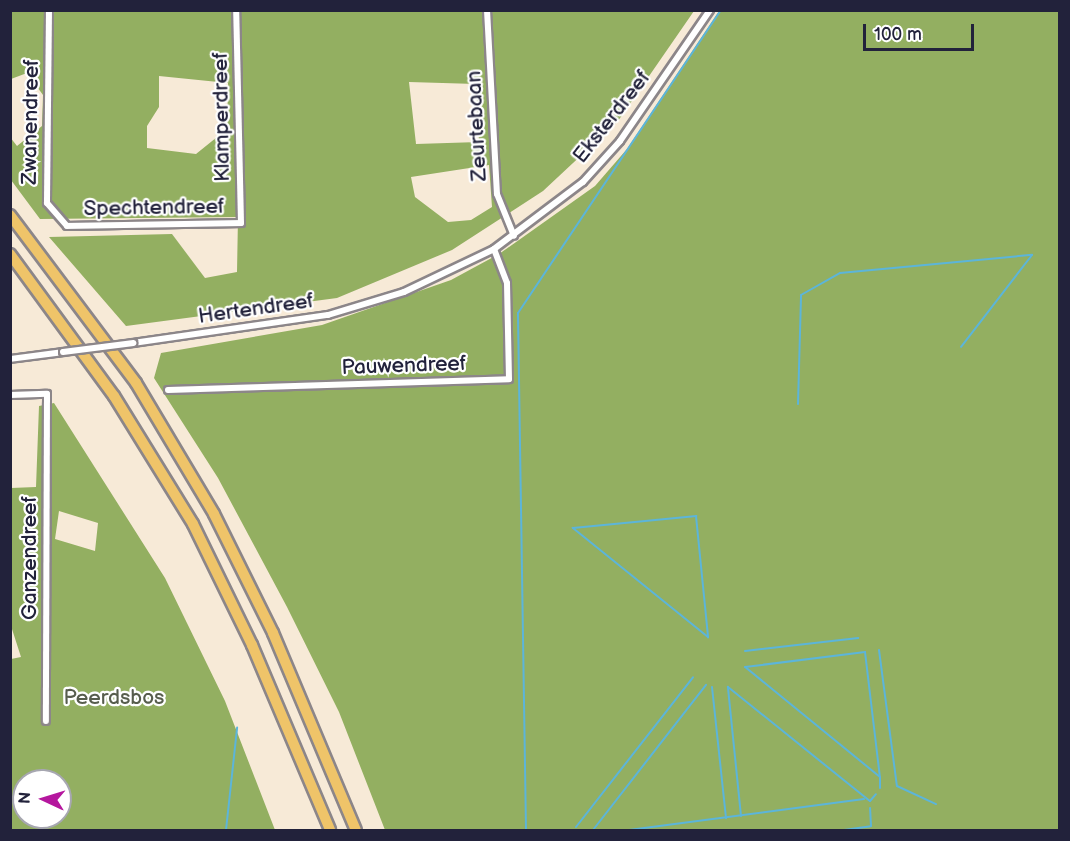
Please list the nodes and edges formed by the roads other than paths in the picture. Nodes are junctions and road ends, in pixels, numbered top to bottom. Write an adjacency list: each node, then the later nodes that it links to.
1 (49, 10): 7 (street, Zwanendreef)
2 (236, 10): 6 (street, Klamperdreef)
3 (487, 10): 8 (street, Zeurtebaan)
4 (710, 10): 8 (street, Eksterdreef)
5 (10, 214): 16 (highway)
6 (241, 223): 7 (street, Spechtendreef)
7 (67, 226)
8 (514, 236): 9 (street, Eksterdreef)
9 (494, 249): 11 (street, Hertendreef, bridge); 12 (street, Pauwendreef)
10 (10, 254): 15 (highway)
11 (10, 358)
12 (168, 390)
13 (10, 395): 14 (street, Ganzendreef)
14 (46, 721)
15 (330, 831)
16 (356, 831)

